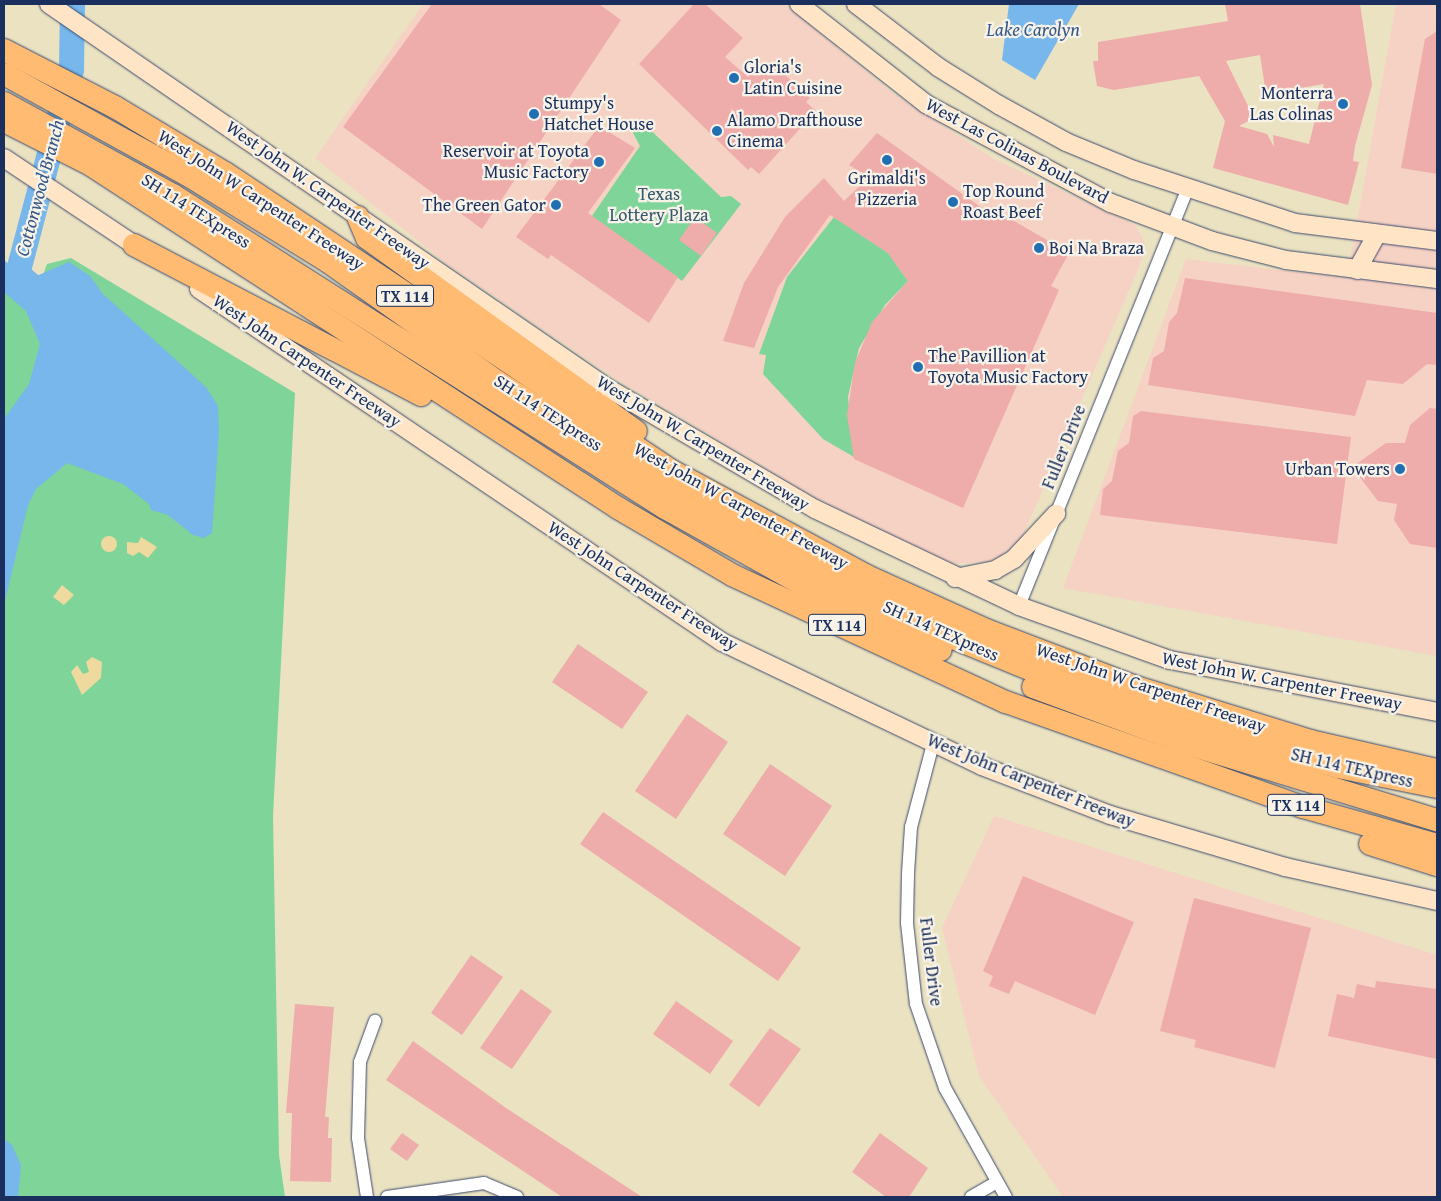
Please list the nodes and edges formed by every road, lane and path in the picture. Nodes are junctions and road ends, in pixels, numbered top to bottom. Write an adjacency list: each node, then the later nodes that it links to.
1 (799, 4): 15 (main road, West Las Colinas Boulevard)
2 (856, 4): 13 (main road, West Las Colinas Boulevard)
3 (51, 6): 14 (main road, West John W. Carpenter Freeway)
4 (4, 50): 6 (highway, West John W Carpenter Freeway / TX 114)
5 (4, 74): 6 (highway)
6 (46, 83): 8 (highway, West John W Carpenter Freeway / TX 114)
7 (4, 103): 10 (highway)
8 (111, 117): 23 (highway, West John W Carpenter Freeway / TX 114); 33 (highway, SH 114 TEXpress)
9 (4, 121): 10 (highway, TX 114)
10 (36, 127): 12 (highway, TX 114)
11 (4, 158): 19 (main road, West John Carpenter Freeway)
12 (95, 158): 22 (highway, TX 114); 34 (highway, SH 114 TEXpress)
13 (1187, 190): 15 (street, Fuller Drive); 16 (main road, West Las Colinas Boulevard)
14 (358, 217): 23 (highway); 25 (main road, West John W. Carpenter Freeway)
15 (1173, 228): 20 (main road, West Las Colinas Boulevard); 24 (street, Fuller Drive)
16 (1355, 233): 17 (main road, West Las Colinas Boulevard); 20 (main road)
17 (1376, 236): 18 (main road, West Las Colinas Boulevard); 20 (main road)
18 (1437, 241)
19 (134, 245): 22 (highway); 29 (main road, West John Carpenter Freeway)
20 (1356, 270): 21 (main road, West Las Colinas Boulevard)
21 (1437, 279)
22 (536, 455): 31 (highway, TX 114)
23 (696, 485): 28 (highway, West John W Carpenter Freeway / TX 114)
24 (1056, 514): 25 (main road); 26 (street, Fuller Drive)
25 (955, 578): 26 (main road, West John W. Carpenter Freeway)
26 (1019, 606): 27 (main road, West John W. Carpenter Freeway)
27 (1437, 712)
28 (1267, 728): 30 (highway); 32 (highway, West John W Carpenter Freeway / TX 114)
29 (933, 744): 37 (main road, West John Carpenter Freeway); 39 (street, Fuller Drive)
30 (1437, 756)
31 (1156, 757): 35 (highway, TX 114); 36 (highway)
32 (1437, 770)
33 (1437, 787)
34 (1437, 820)
35 (1437, 845)
36 (1437, 865)
37 (1437, 901)
38 (375, 1021): 40 (street)
39 (995, 1183): 43 (street); 44 (street, Fuller Drive)
40 (367, 1197)
41 (387, 1197): 42 (street)
42 (517, 1197)
43 (971, 1197)
44 (1006, 1197)

